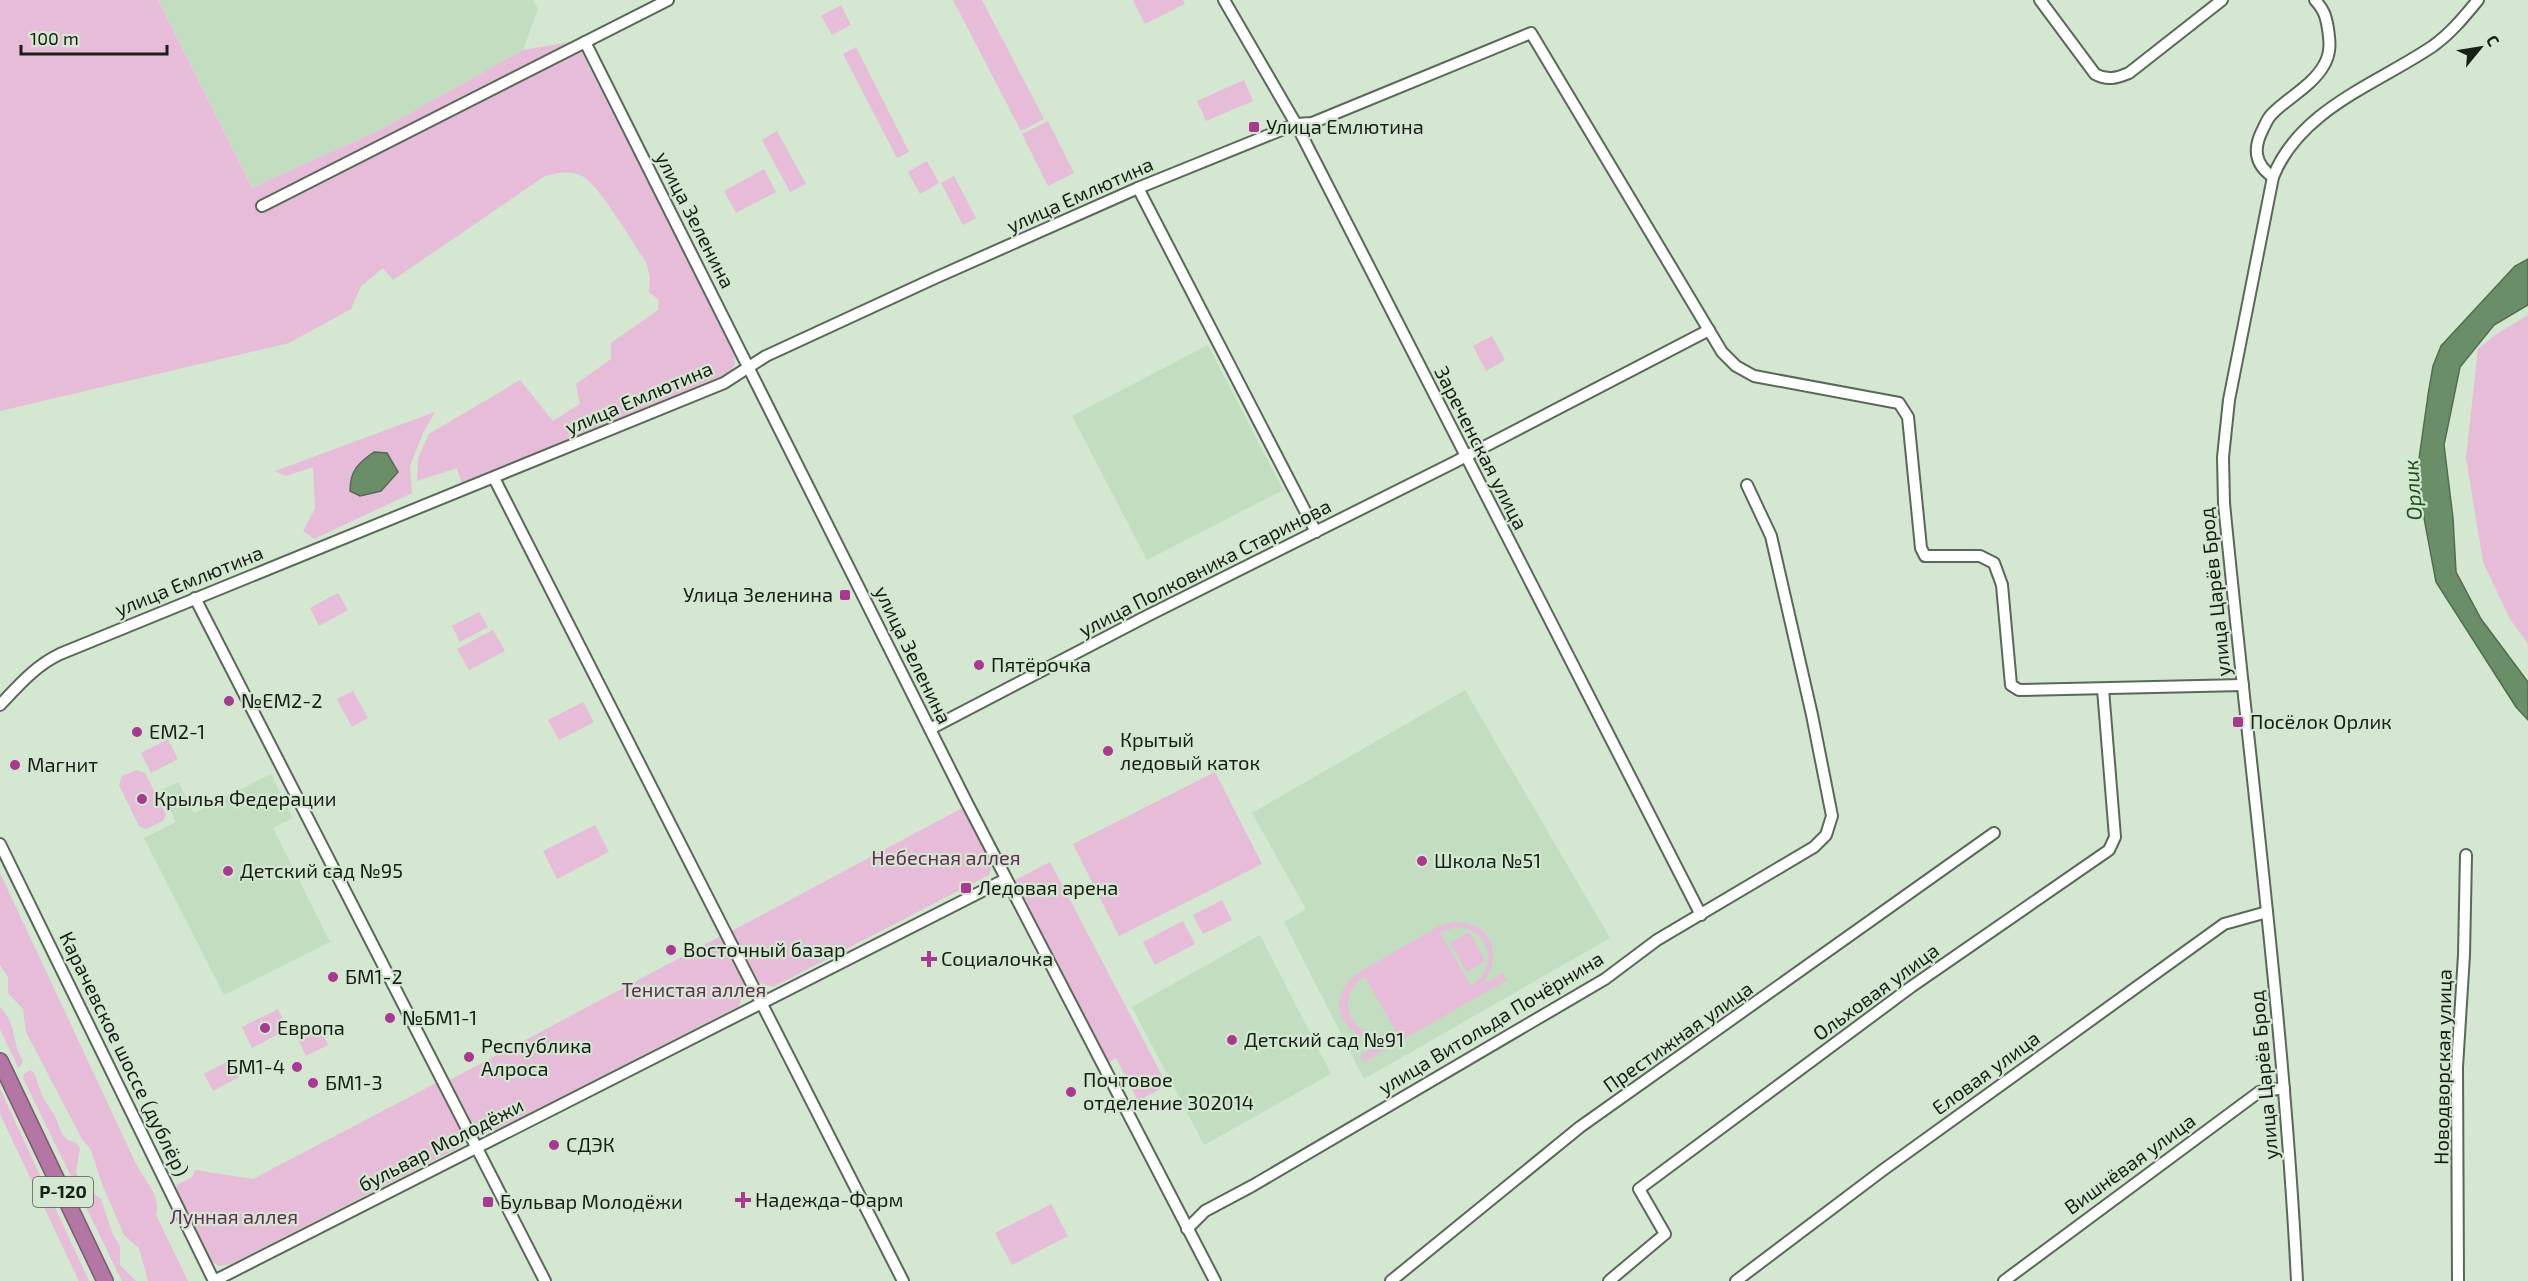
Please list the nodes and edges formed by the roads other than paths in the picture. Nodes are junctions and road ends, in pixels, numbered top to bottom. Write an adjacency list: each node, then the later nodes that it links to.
1 (668, 0): 7 (street)
2 (1224, 0): 8 (street, Зареченская улица)
3 (2040, 0): 4 (street)
4 (2222, 0)
5 (2315, 0): 9 (street)
6 (2478, 0): 9 (street, улица Царёв Брод)
7 (585, 42): 11 (street); 13 (street, улица Зеленина)
8 (1296, 124): 10 (street, улица Емлютина); 12 (street, улица Емлютина); 14 (street, Зареченская улица)
9 (2273, 177): 19 (street, улица Царёв Брод)
10 (1138, 188): 13 (street, улица Емлютина); 17 (street)
11 (262, 206)
12 (1709, 330): 14 (street, улица Полковника Старинова); 20 (street)
13 (750, 367): 15 (street, улица Емлютина); 22 (street, улица Зеленина)
14 (1466, 457): 17 (street, улица Полковника Старинова); 28 (street, Зареченская улица)
15 (494, 478): 18 (street, улица Емлютина); 29 (street)
16 (1747, 485): 28 (street, улица Витольда Почёрнина)
17 (1316, 532): 22 (street, улица Полковника Старинова)
18 (195, 598): 21 (street, улица Емлютина); 32 (street)
19 (2243, 685): 20 (street); 27 (street, улица Царёв Брод)
20 (2103, 689): 40 (street, Ольховая улица)
21 (0, 705)
22 (930, 729): 26 (street, улица Зеленина)
23 (1994, 833): 39 (street, Престижная улица)
24 (0, 844): 35 (street, Карачевское шоссе (дублёр))
25 (2466, 855): 44 (street, Новодворская улица)
26 (1006, 879): 29 (street, бульвар Молодёжи); 33 (street, улица Зеленина)
27 (2268, 912): 31 (street, улица Царёв Брод); 41 (street, Еловая улица)
28 (1701, 915): 33 (street, улица Витольда Почёрнина)
29 (762, 1004): 32 (street, бульвар Молодёжи); 37 (street)
30 (0, 1061): 34 (highway, Р-120)
31 (2284, 1088): 42 (street, Вишнёвая улица); 43 (street, улица Царёв Брод)
32 (477, 1147): 35 (street, бульвар Молодёжи); 36 (street)
33 (1187, 1230): 38 (street, улица Зеленина)
34 (105, 1281)
35 (214, 1281)
36 (545, 1281)
37 (903, 1281)
38 (1215, 1281)
39 (1391, 1281)
40 (1609, 1281)
41 (1736, 1281)
42 (2004, 1281)
43 (2297, 1281)
44 (2458, 1281)

